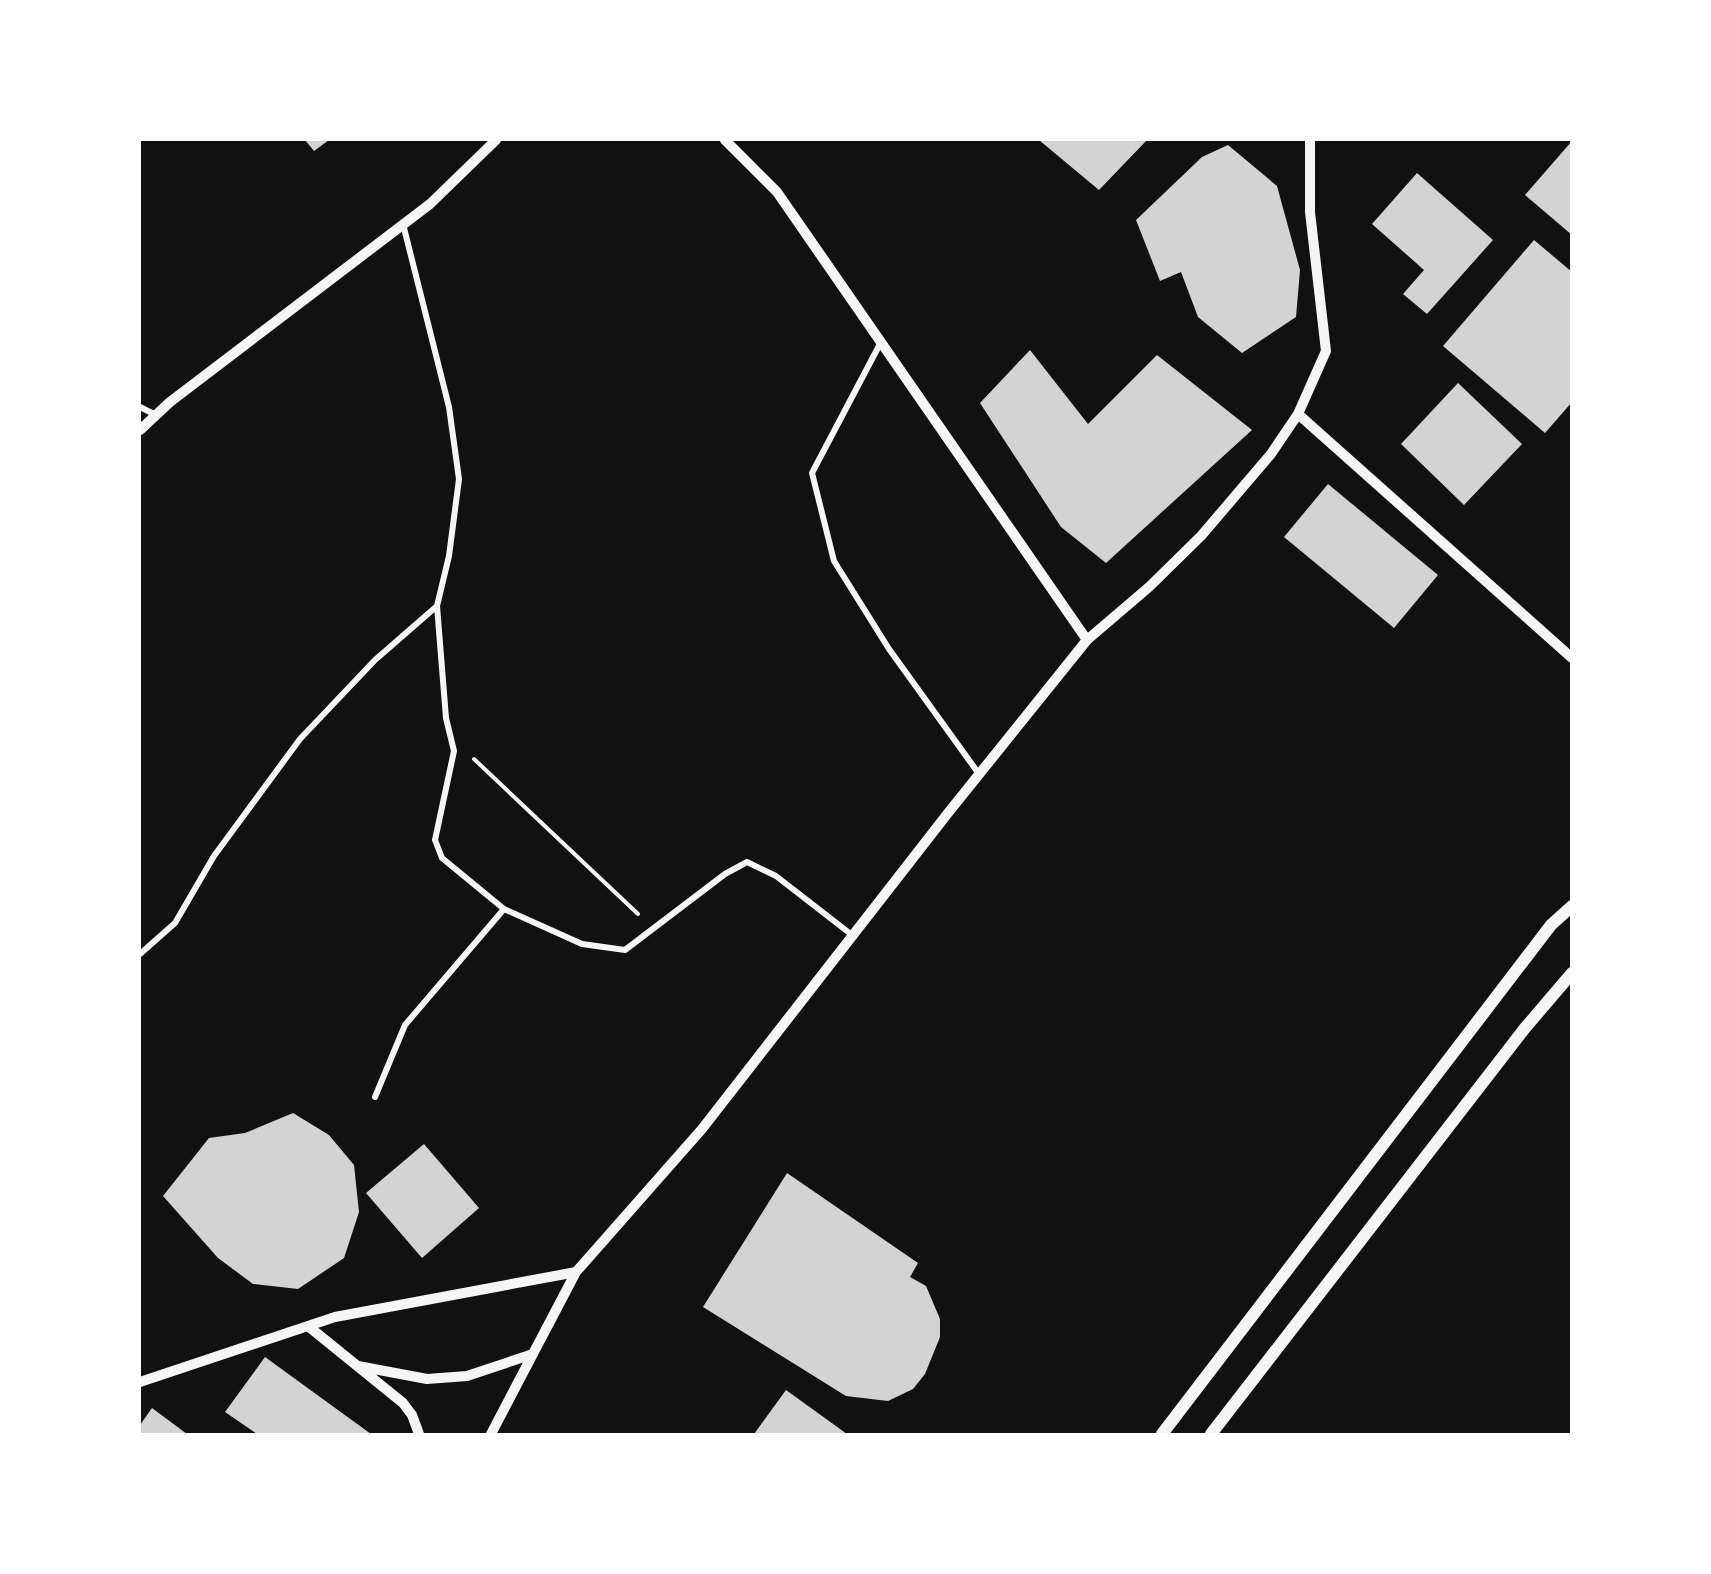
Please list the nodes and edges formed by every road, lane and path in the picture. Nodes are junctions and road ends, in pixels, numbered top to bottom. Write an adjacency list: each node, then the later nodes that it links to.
1 (496, 140): 4 (street)
2 (725, 140): 5 (street)
3 (1310, 140): 7 (street)
4 (403, 224): 8 (street); 10 (street)
5 (882, 341): 11 (street); 14 (street)
6 (140, 407): 8 (street)
7 (1298, 414): 11 (street); 12 (street)
8 (156, 415): 9 (street)
9 (140, 430)
10 (438, 606): 13 (street); 19 (street)
11 (1087, 640): 14 (street)
12 (1572, 658)
13 (451, 738): 16 (street); 17 (path)
14 (979, 774): 18 (street)
15 (1572, 906): 29 (main road)
16 (504, 909): 17 (street); 21 (street)
17 (653, 928): 18 (street)
18 (852, 935): 22 (street)
19 (140, 954)
20 (1572, 973): 30 (main road)
21 (375, 1097)
22 (576, 1272): 23 (street); 24 (street)
23 (308, 1326): 25 (street); 26 (street)
24 (533, 1354): 25 (street); 28 (street)
25 (358, 1366): 27 (street)
26 (140, 1382)
27 (419, 1434)
28 (491, 1434)
29 (1162, 1434)
30 (1211, 1434)

